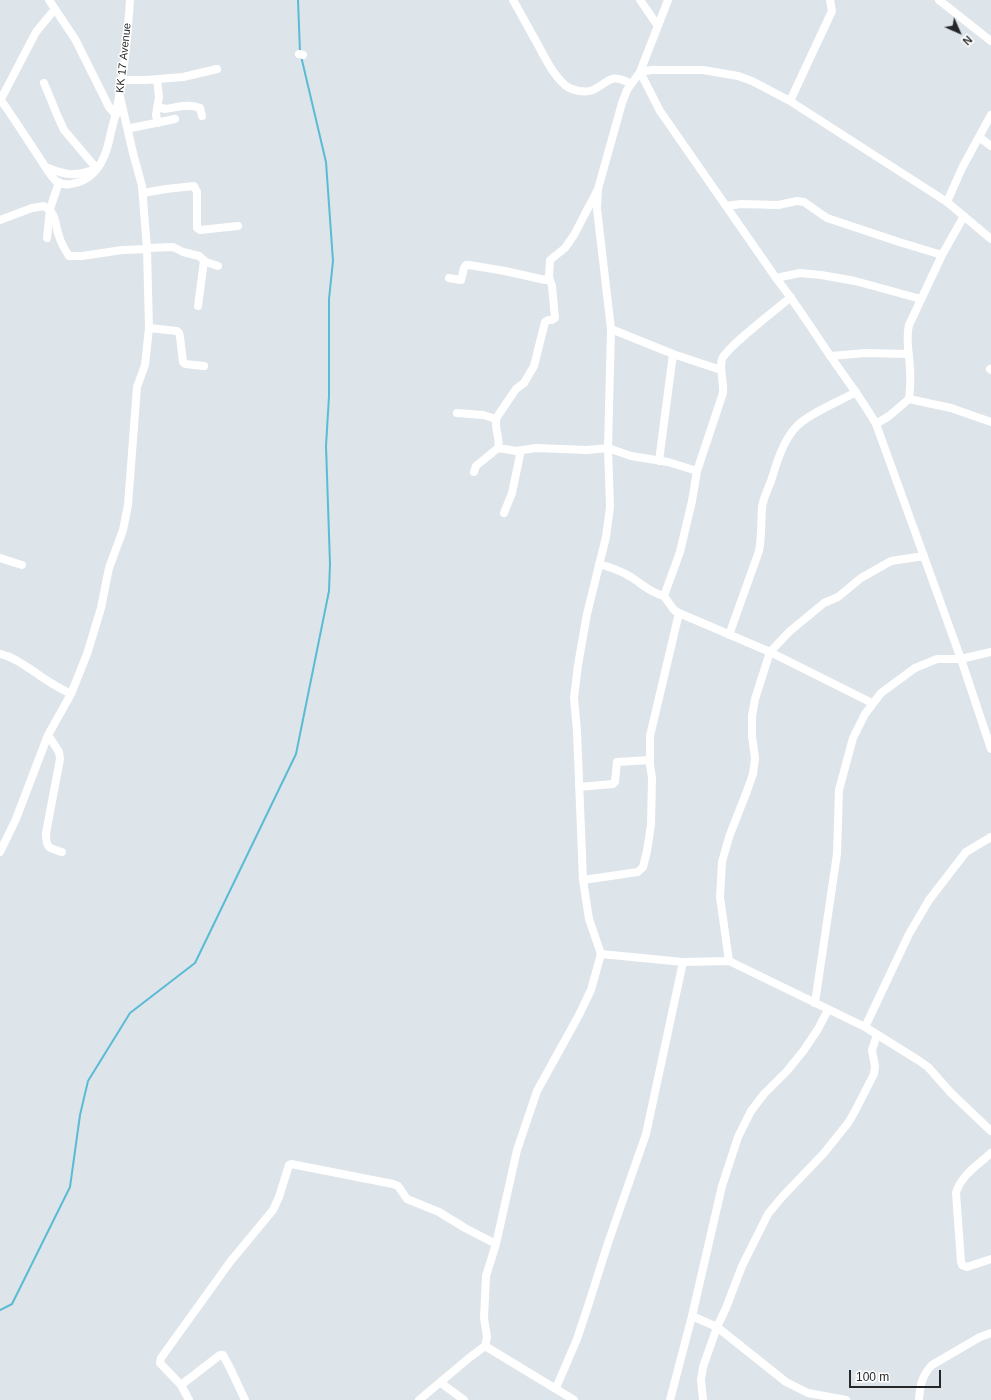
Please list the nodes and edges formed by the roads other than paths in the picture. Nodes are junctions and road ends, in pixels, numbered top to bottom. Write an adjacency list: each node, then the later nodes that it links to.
1 (49, 0): 8 (street)
2 (130, 0): 13 (street, KK 17 Avenue)
3 (513, 0): 16 (street)
4 (640, 0): 9 (street)
5 (668, 0): 9 (street)
6 (830, 0): 19 (street)
7 (939, 0): 10 (street)
8 (55, 9): 18 (street); 21 (street)
9 (658, 26): 12 (street)
10 (991, 41)
11 (217, 69): 14 (street)
12 (640, 72): 16 (street); 19 (street); 35 (street)
13 (122, 80): 14 (street); 17 (street, KK 17 Avenue)
14 (157, 80): 20 (street)
15 (44, 83): 30 (street)
16 (631, 84): 32 (street)
17 (120, 97): 21 (street, KK 17 Avenue); 33 (street)
18 (0, 100): 29 (street)
19 (790, 101): 34 (street)
20 (157, 108): 23 (street); 25 (street)
21 (116, 115): 30 (street, KK 17 Avenue)
22 (991, 115): 27 (street)
23 (202, 116)
24 (175, 119): 25 (street)
25 (158, 123): 26 (street)
26 (131, 128)
27 (979, 137): 28 (street); 34 (street)
28 (991, 146)
29 (46, 167): 30 (street); 31 (street)
30 (97, 168): 31 (street)
31 (59, 182): 36 (street)
32 (598, 189): 46 (street); 53 (street)
33 (143, 193): 39 (street); 42 (street)
34 (947, 202): 37 (street)
35 (726, 206): 43 (street); 48 (street)
36 (50, 209): 38 (street); 40 (street); 42 (street)
37 (964, 216): 41 (street); 43 (street)
38 (0, 220)
39 (238, 226)
40 (47, 238)
41 (991, 239)
42 (147, 248): 44 (street); 52 (street)
43 (942, 254): 50 (street)
44 (204, 260): 45 (street); 51 (street)
45 (218, 266)
46 (549, 277): 47 (street); 62 (street)
47 (448, 278)
48 (776, 278): 49 (street); 50 (street)
49 (791, 297): 56 (street); 58 (street)
50 (921, 299): 55 (street)
51 (198, 306)
52 (149, 328): 57 (street); 83 (street)
53 (611, 329): 54 (street); 66 (street)
54 (674, 354): 58 (street); 68 (street)
55 (908, 354): 56 (street); 60 (street)
56 (830, 356): 59 (street)
57 (204, 366)
58 (721, 370): 69 (street)
59 (856, 392): 64 (street); 78 (street)
60 (909, 399): 63 (street); 64 (street)
61 (457, 413): 62 (street)
62 (496, 419): 65 (street)
63 (991, 422)
64 (876, 424): 72 (street)
65 (498, 448): 67 (street); 70 (street)
66 (608, 448): 67 (street); 68 (street); 74 (street)
67 (521, 450): 71 (street)
68 (659, 461): 69 (street)
69 (697, 471): 76 (street)
70 (474, 472)
71 (504, 513)
72 (924, 556): 79 (street); 82 (street)
73 (0, 558): 75 (street)
74 (599, 564): 76 (street); 88 (street)
75 (22, 565)
76 (664, 596): 77 (street)
77 (679, 613): 78 (street); 87 (street)
78 (730, 635): 79 (street)
79 (770, 652): 84 (street); 94 (street)
80 (991, 652): 82 (street)
81 (0, 654): 83 (street)
82 (961, 659): 84 (street); 86 (street)
83 (71, 694): 85 (street)
84 (872, 703): 96 (street)
85 (48, 735): 90 (street); 91 (street)
86 (991, 749)
87 (650, 760): 88 (street); 92 (street)
88 (579, 787): 92 (street)
89 (991, 837): 98 (street)
90 (0, 852)
91 (62, 852)
92 (583, 880): 93 (street)
93 (601, 954): 95 (street); 102 (street)
94 (729, 961): 95 (street); 96 (street)
95 (683, 962): 110 (street)
96 (815, 1003): 97 (street)
97 (828, 1010): 98 (street); 104 (street)
98 (865, 1027): 99 (street)
99 (877, 1035): 100 (street); 105 (street)
100 (991, 1131)
101 (991, 1153): 103 (street)
102 (496, 1244): 107 (street); 109 (street)
103 (991, 1259)
104 (692, 1316): 105 (street); 117 (street)
105 (717, 1327): 111 (street); 118 (street)
106 (991, 1333): 120 (street)
107 (485, 1346): 108 (street); 110 (street)
108 (441, 1383): 114 (street); 115 (street)
109 (181, 1385): 112 (street); 113 (street)
110 (556, 1388): 116 (street)
111 (806, 1397): 119 (street)
112 (189, 1400)
113 (245, 1400)
114 (419, 1400)
115 (464, 1400)
116 (574, 1400)
117 (670, 1400)
118 (703, 1400)
119 (846, 1400)
120 (919, 1400)

